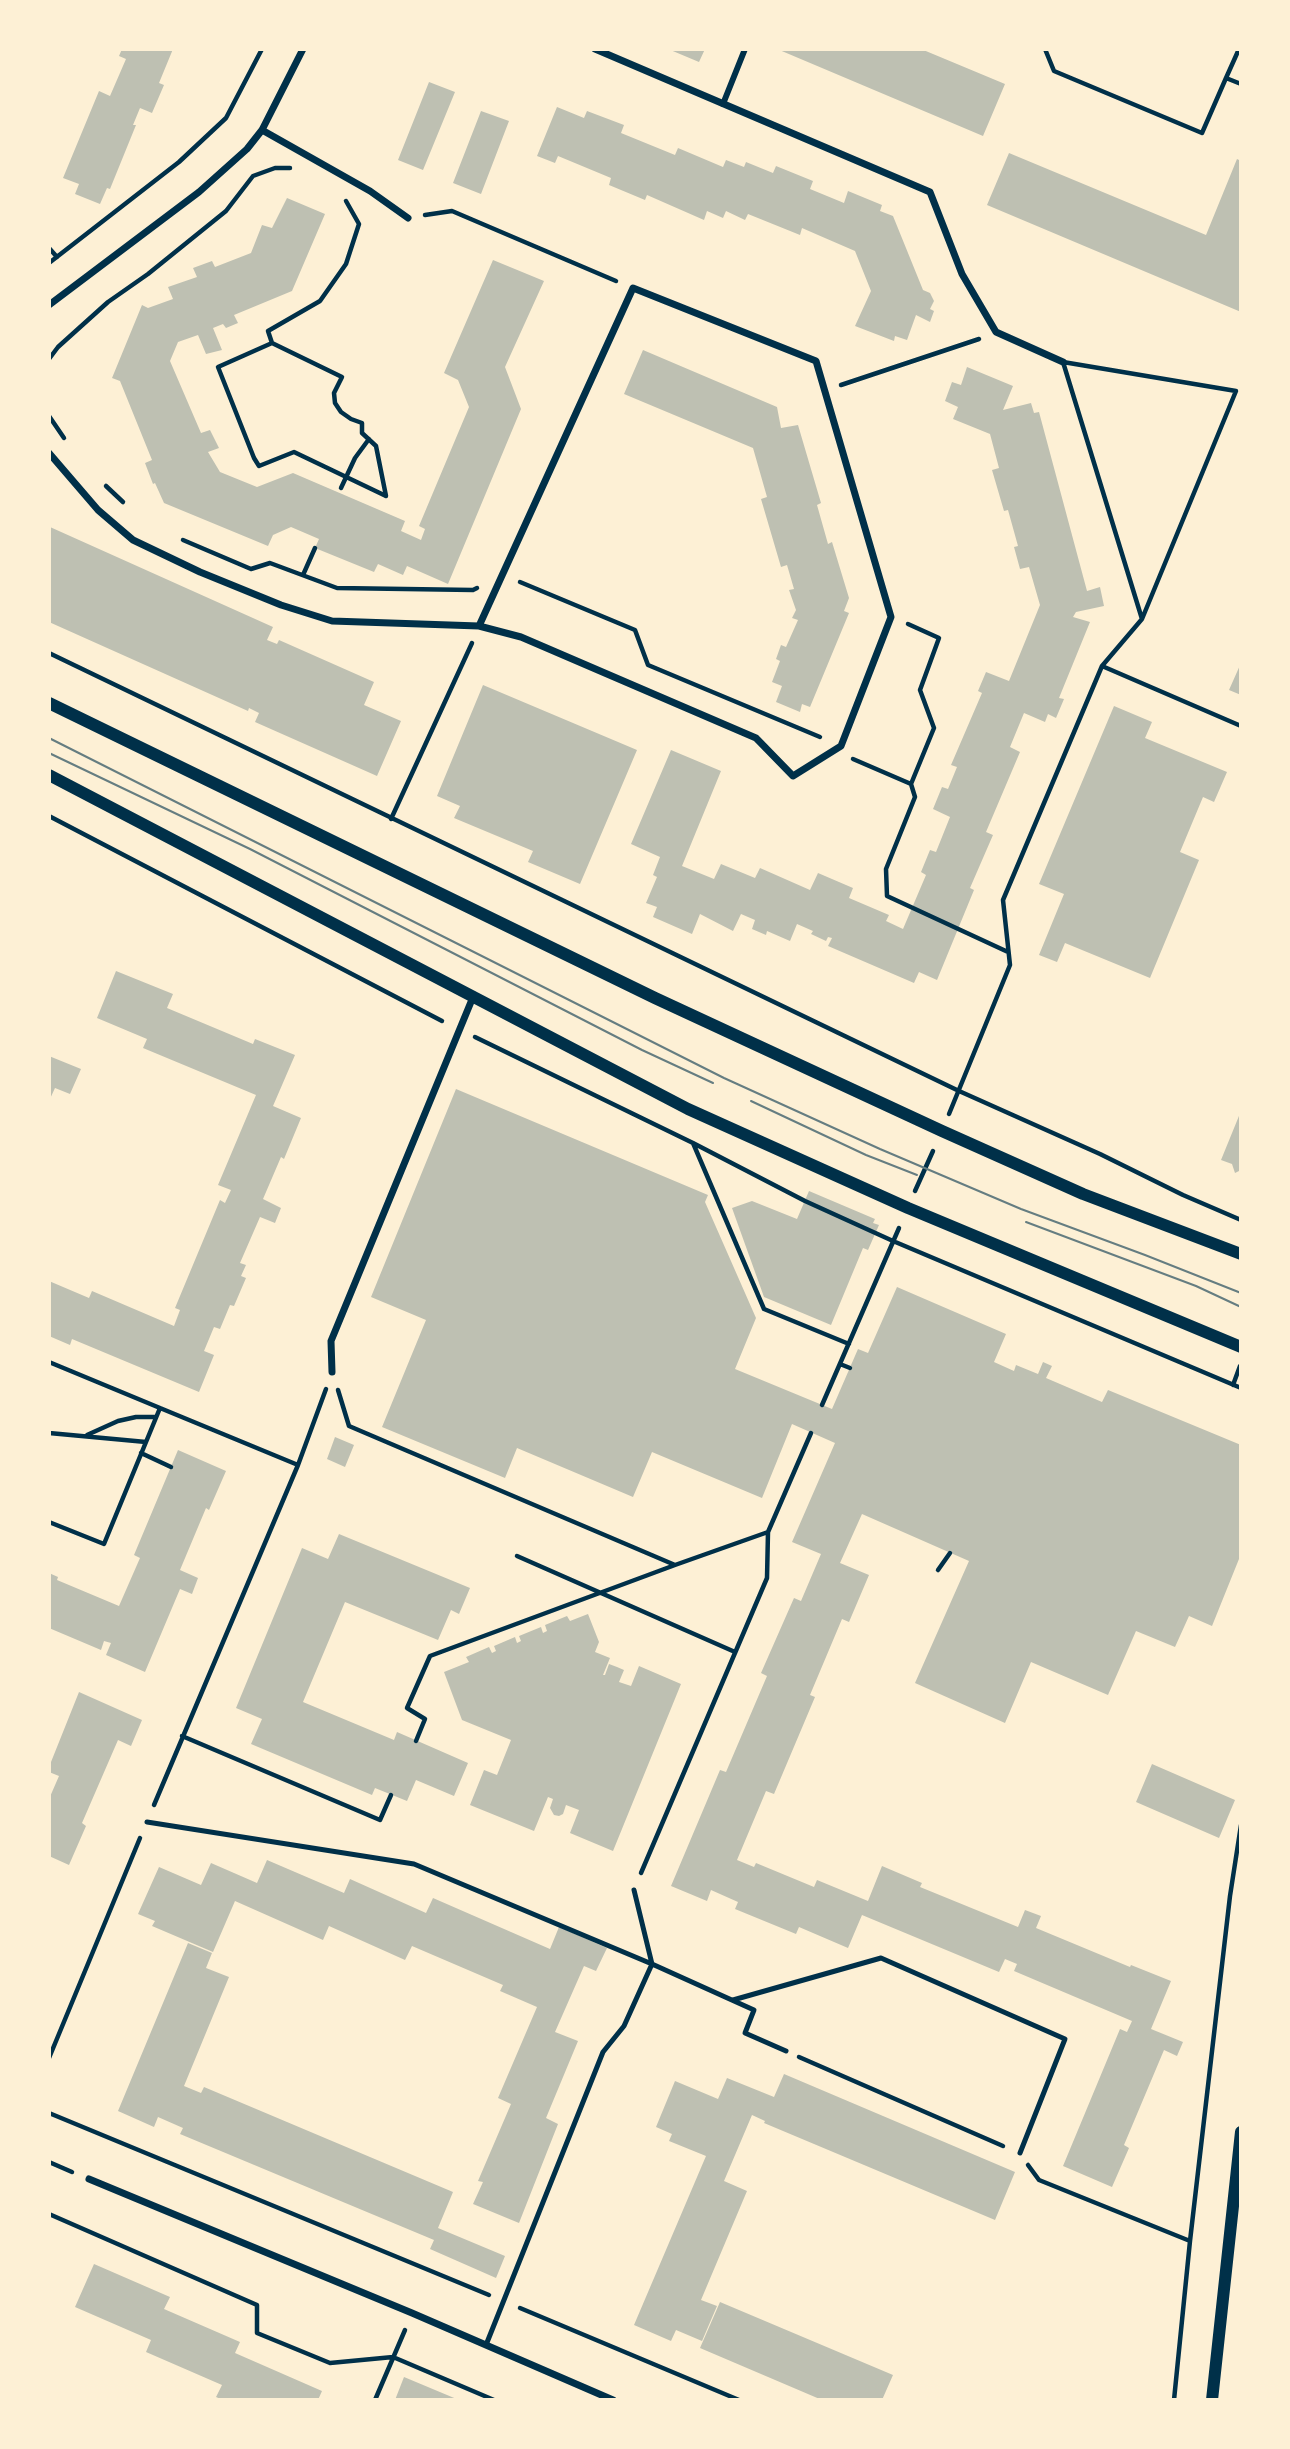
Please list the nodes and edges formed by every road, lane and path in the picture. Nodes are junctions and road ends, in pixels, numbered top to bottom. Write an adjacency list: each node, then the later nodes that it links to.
1 (262, 49): 15 (path)
2 (303, 49): 10 (street)
3 (595, 49): 9 (street)
4 (745, 49): 9 (street)
5 (1045, 49): 7 (path)
6 (1239, 49): 7 (path)
7 (1226, 78): 8 (path)
8 (1241, 84)
9 (723, 104): 19 (street)
10 (262, 130): 13 (street); 18 (street)
11 (295, 168): 21 (path)
12 (342, 196): 20 (path)
13 (408, 218): 17 (path)
14 (49, 248): 15 (path)
15 (57, 257): 16 (path)
16 (49, 263)
17 (633, 288): 24 (street); 37 (street)
18 (49, 305)
19 (996, 332): 22 (street); 24 (path)
20 (272, 343): 27 (path); 30 (path)
21 (49, 359)
22 (1062, 362): 25 (path); 39 (path)
23 (1241, 388): 25 (path)
24 (825, 390): 38 (street)
25 (1236, 391): 39 (path)
26 (49, 416): 28 (path)
27 (369, 439): 30 (path); 30 (path)
28 (66, 440)
29 (49, 453): 40 (street)
30 (346, 477): 32 (path)
31 (103, 483): 33 (path)
32 (341, 488)
33 (129, 507)
34 (174, 536): 36 (path)
35 (315, 548): 36 (path)
36 (303, 575): 37 (path)
37 (503, 575): 40 (street); 45 (path)
38 (891, 617): 45 (street); 47 (path)
39 (1142, 619): 42 (path)
40 (480, 626): 45 (street); 49 (path)
41 (49, 653): 49 (path)
42 (1102, 666): 44 (path); 50 (path)
43 (49, 703): 54 (street)
44 (1241, 726)
45 (841, 746): 47 (path)
46 (49, 775): 51 (street)
47 (911, 783): 50 (path)
48 (49, 816): 52 (path)
49 (391, 819): 53 (path)
50 (1008, 952): 53 (path)
51 (473, 997): 52 (street); 56 (street)
52 (460, 1030): 55 (path); 66 (street)
53 (959, 1091): 54 (path); 57 (path)
54 (942, 1131): 56 (path); 59 (street)
55 (693, 1143): 58 (path); 60 (path)
56 (908, 1208): 58 (path); 61 (street)
57 (1241, 1220)
58 (893, 1241): 60 (path); 67 (path)
59 (1241, 1254)
60 (849, 1345): 63 (path)
61 (1241, 1347)
62 (49, 1362): 70 (path)
63 (840, 1364): 65 (path); 69 (path)
64 (1241, 1364): 67 (path)
65 (850, 1368)
66 (332, 1373): 77 (path); 83 (path)
67 (1233, 1384): 68 (path)
68 (1241, 1388)
69 (822, 1405)
70 (160, 1408): 71 (path); 77 (path)
71 (156, 1417): 74 (path); 75 (path)
72 (49, 1433): 74 (path)
73 (811, 1433): 80 (path)
74 (85, 1437): 75 (path)
75 (146, 1442): 76 (path)
76 (141, 1453): 78 (path); 79 (path)
77 (298, 1465): 87 (path)
78 (171, 1467)
79 (49, 1522)
80 (768, 1532): 83 (path); 86 (path)
81 (950, 1553): 84 (path)
82 (517, 1556): 85 (path)
83 (676, 1565): 85 (path)
84 (938, 1570)
85 (600, 1593): 86 (path); 88 (path)
86 (735, 1652): 92 (path)
87 (182, 1736): 89 (path); 90 (path)
88 (416, 1741)
89 (391, 1795)
90 (147, 1822): 93 (lane); 96 (path)
91 (1241, 1825): 103 (path)
92 (634, 1890): 93 (lane)
93 (652, 1964): 94 (lane); 104 (lane)
94 (733, 2000): 95 (lane); 99 (lane)
95 (786, 2051): 99 (path)
96 (49, 2057)
97 (49, 2113): 104 (path)
98 (1241, 2132): 113 (street)
99 (1020, 2153): 103 (path)
100 (49, 2162): 101 (path)
101 (89, 2179): 105 (street)
102 (49, 2214): 107 (path)
103 (1190, 2241): 112 (path)
104 (505, 2301): 106 (lane); 111 (path)
105 (412, 2313): 106 (street); 107 (path)
106 (486, 2345): 110 (street)
107 (393, 2357): 108 (path); 109 (path)
108 (375, 2400)
109 (494, 2400)
110 (613, 2400)
111 (739, 2400)
112 (1174, 2400)
113 (1212, 2400)

